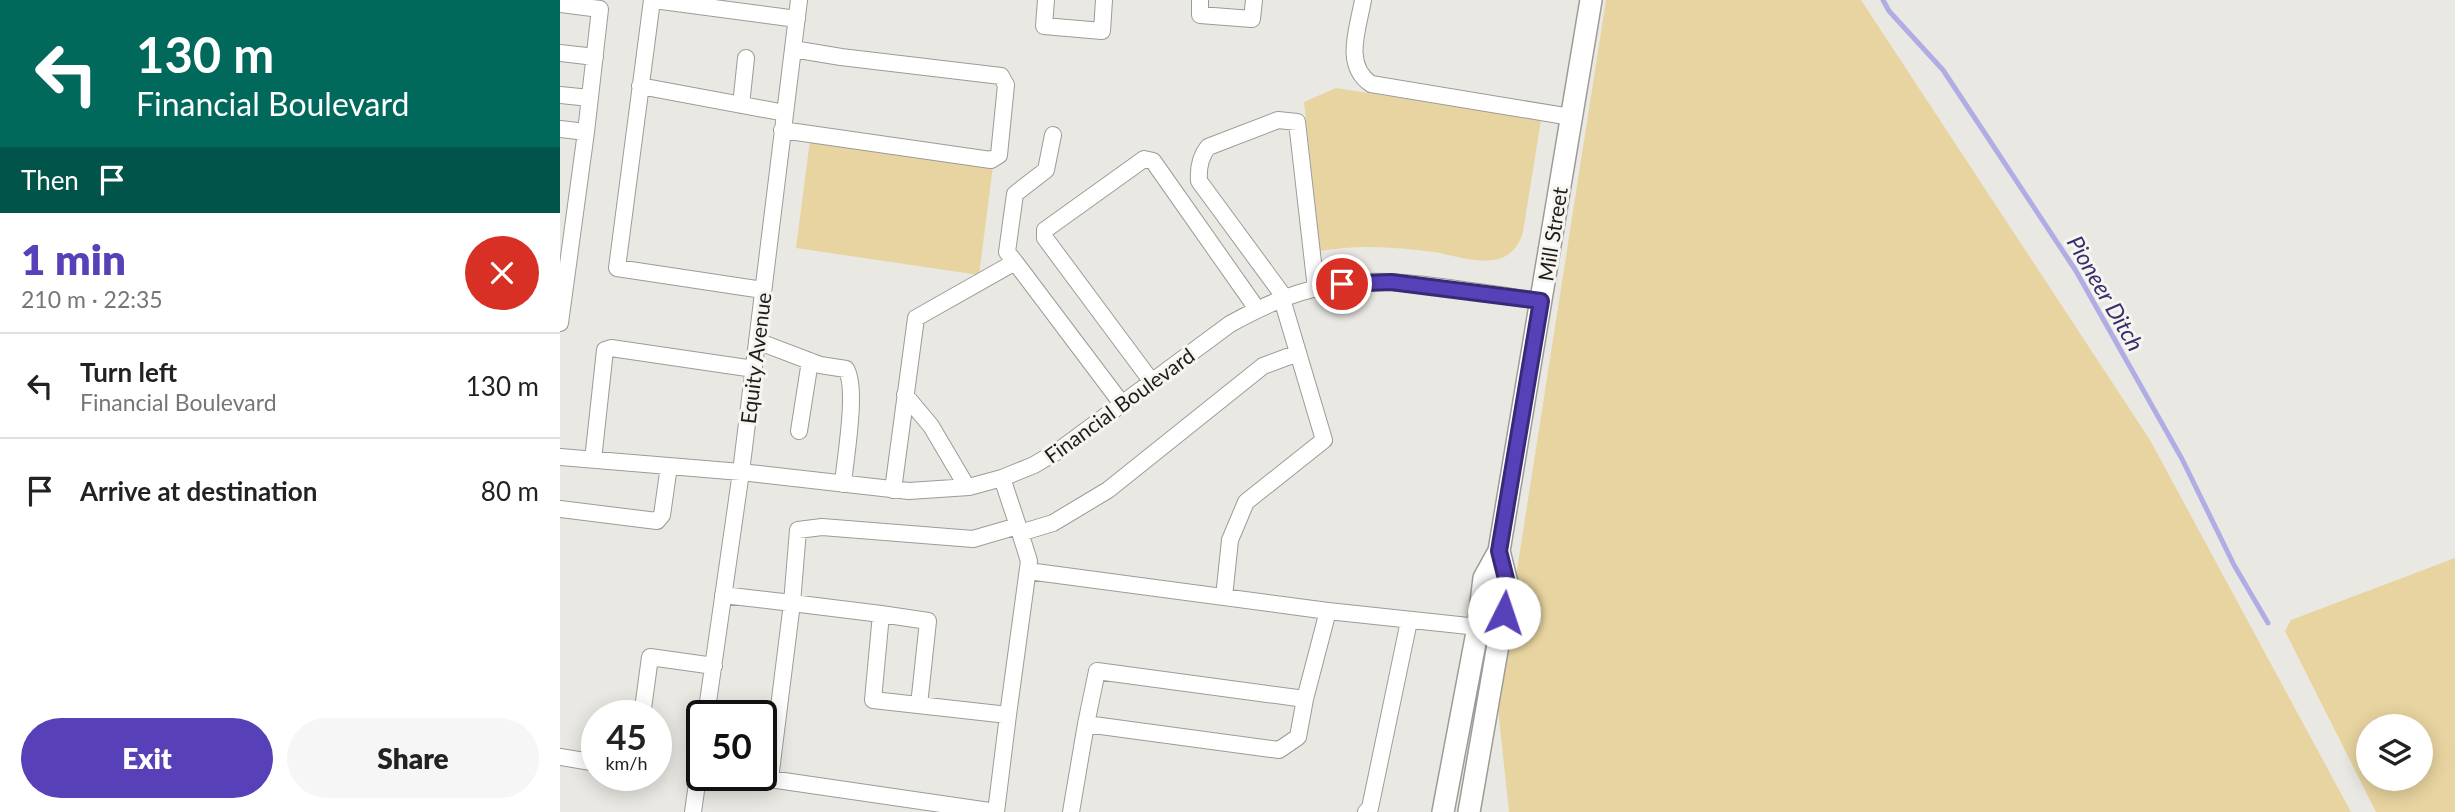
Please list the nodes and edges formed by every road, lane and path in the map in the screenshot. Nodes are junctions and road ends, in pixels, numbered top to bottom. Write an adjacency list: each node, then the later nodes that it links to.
1 (653, 0): 10 (street); 15 (street)
2 (799, 0): 10 (street, Equity Avenue)
3 (1045, 0): 4 (street)
4 (1104, 0)
5 (1200, 0): 6 (street)
6 (1254, 0)
7 (1363, 0): 20 (street)
8 (1591, 0): 20 (main road, Mill Street)
9 (560, 4): 13 (street)
10 (797, 19): 11 (street, Equity Avenue)
11 (793, 49): 19 (street, Equity Avenue); 22 (street)
12 (560, 53): 13 (street)
13 (595, 57): 17 (street)
14 (746, 58): 18 (street)
15 (640, 86): 18 (street); 27 (street)
16 (560, 95): 17 (street)
17 (590, 98): 23 (street)
18 (741, 105): 19 (street)
19 (785, 113): 22 (street, Equity Avenue)
20 (1571, 117): 29 (main road, Mill Street)
21 (560, 129): 23 (street)
22 (782, 130): 27 (street, Equity Avenue)
23 (586, 132): 31 (street)
24 (1053, 135): 25 (street)
25 (1015, 262): 37 (street); 38 (street)
26 (1316, 289): 28 (street, Financial Boulevard); 28 (street); 29 (street, Financial Boulevard)
27 (763, 290): 32 (street, Equity Avenue)
28 (1283, 298): 30 (street, Financial Boulevard); 33 (street)
29 (1541, 301): 50 (main road, Mill Street)
30 (1257, 309): 36 (street, Financial Boulevard); 36 (street)
31 (560, 323)
32 (757, 341): 34 (street); 35 (street, Equity Avenue)
33 (1298, 353): 49 (street); 53 (street)
34 (810, 361): 39 (street); 45 (street)
35 (754, 369): 41 (street); 43 (street, Equity Avenue)
36 (1152, 382): 38 (street, Financial Boulevard)
37 (905, 395): 46 (street); 47 (street)
38 (1122, 404): 44 (street, Financial Boulevard)
39 (799, 431)
40 (560, 457): 41 (street, Financial Boulevard)
41 (593, 460): 42 (street, Financial Boulevard)
42 (669, 466): 43 (street, Financial Boulevard); 48 (street)
43 (741, 472): 45 (street, Financial Boulevard); 52 (street, Equity Avenue)
44 (1002, 478): 46 (street, Financial Boulevard); 49 (street)
45 (843, 484): 47 (street, Financial Boulevard)
46 (967, 487): 47 (street, Financial Boulevard)
47 (893, 490)
48 (560, 509)
49 (1019, 529): 51 (street); 54 (street)
50 (1499, 551): 58 (main road, Mill Street); 69 (main road, Mill Street)
51 (1028, 571): 53 (street); 64 (street)
52 (723, 595): 54 (street); 59 (street, Equity Avenue)
53 (1224, 597): 55 (street)
54 (792, 603): 56 (street); 72 (street)
55 (1328, 611): 57 (street); 60 (street)
56 (881, 614): 63 (street); 63 (street)
57 (1409, 621): 58 (street); 74 (street)
58 (1478, 627): 66 (main road, Mill Street)
59 (713, 666): 61 (street); 62 (street, Equity Avenue)
60 (1305, 699): 65 (street); 65 (street)
61 (644, 700)
62 (708, 700)
63 (919, 705): 64 (street)
64 (1008, 715): 72 (street)
65 (1086, 724): 73 (street)
66 (1456, 740): 75 (main road); 76 (main road, Mill Street)
67 (560, 757): 68 (street)
68 (581, 760)
69 (1477, 769): 77 (main road, Mill Street); 78 (main road)
70 (695, 791): 71 (street)
71 (692, 812)
72 (996, 812)
73 (1072, 812)
74 (1366, 812)
75 (1429, 812)
76 (1443, 812)
77 (1469, 812)
78 (1477, 812)

